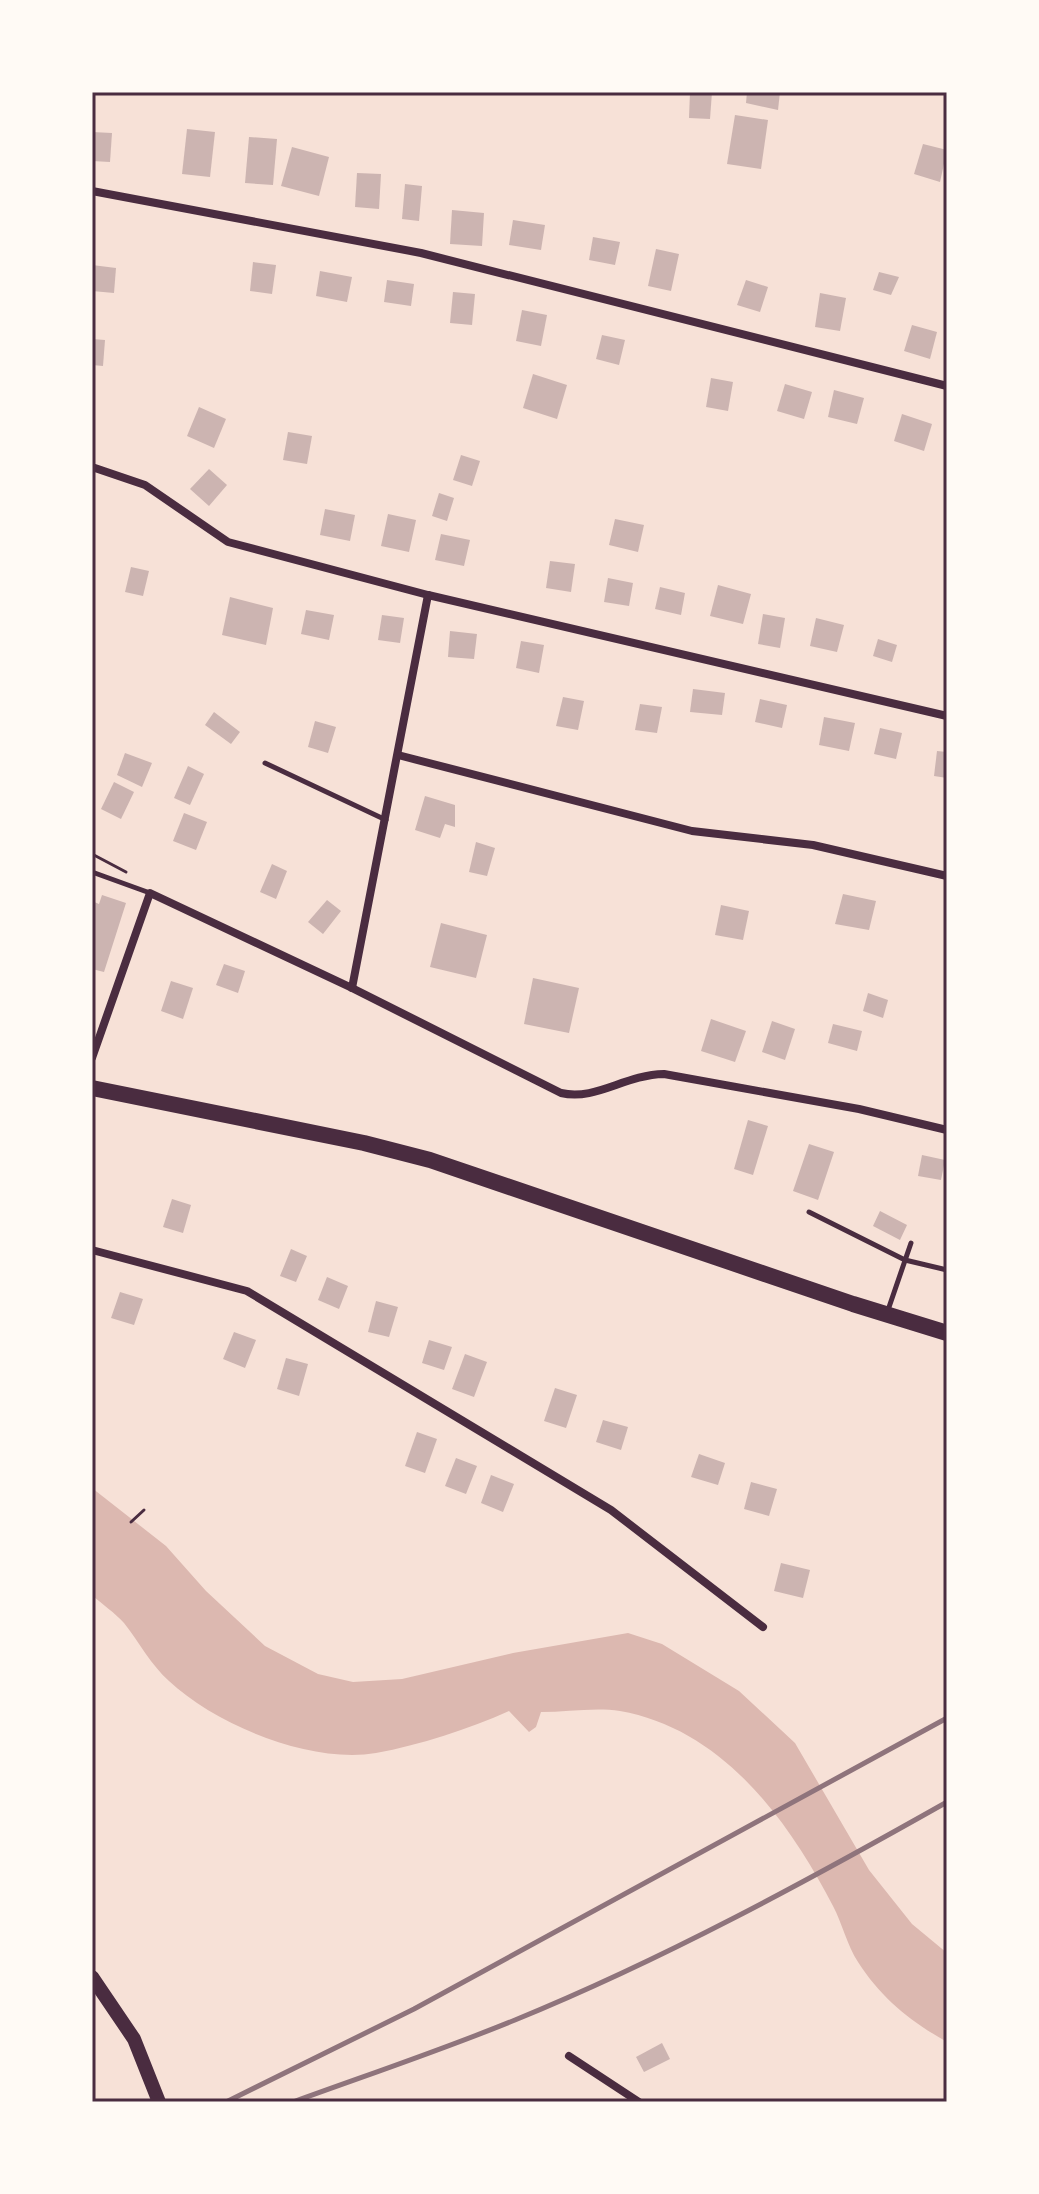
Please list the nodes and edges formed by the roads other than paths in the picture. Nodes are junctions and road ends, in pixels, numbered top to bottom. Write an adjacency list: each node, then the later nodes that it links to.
1 (92, 191): 2 (street)
2 (947, 386)
3 (92, 467): 4 (street)
4 (428, 595): 5 (street); 6 (street)
5 (947, 716)
6 (398, 755): 8 (street); 10 (street)
7 (265, 763): 8 (lane)
8 (386, 820): 12 (street)
9 (92, 872): 11 (lane)
10 (947, 876)
11 (150, 893): 12 (street); 13 (street)
12 (352, 988): 16 (street)
13 (95, 1042): 14 (street)
14 (92, 1058)
15 (92, 1088): 22 (main road)
16 (947, 1130)
17 (809, 1212): 20 (lane)
18 (911, 1243): 20 (lane)
19 (92, 1250): 24 (street)
20 (905, 1260): 21 (lane); 22 (lane)
21 (947, 1270)
22 (887, 1314): 23 (main road)
23 (947, 1333)
24 (763, 1627)
25 (92, 1977): 27 (main road)
26 (569, 2056): 28 (street)
27 (159, 2102)
28 (639, 2102)

